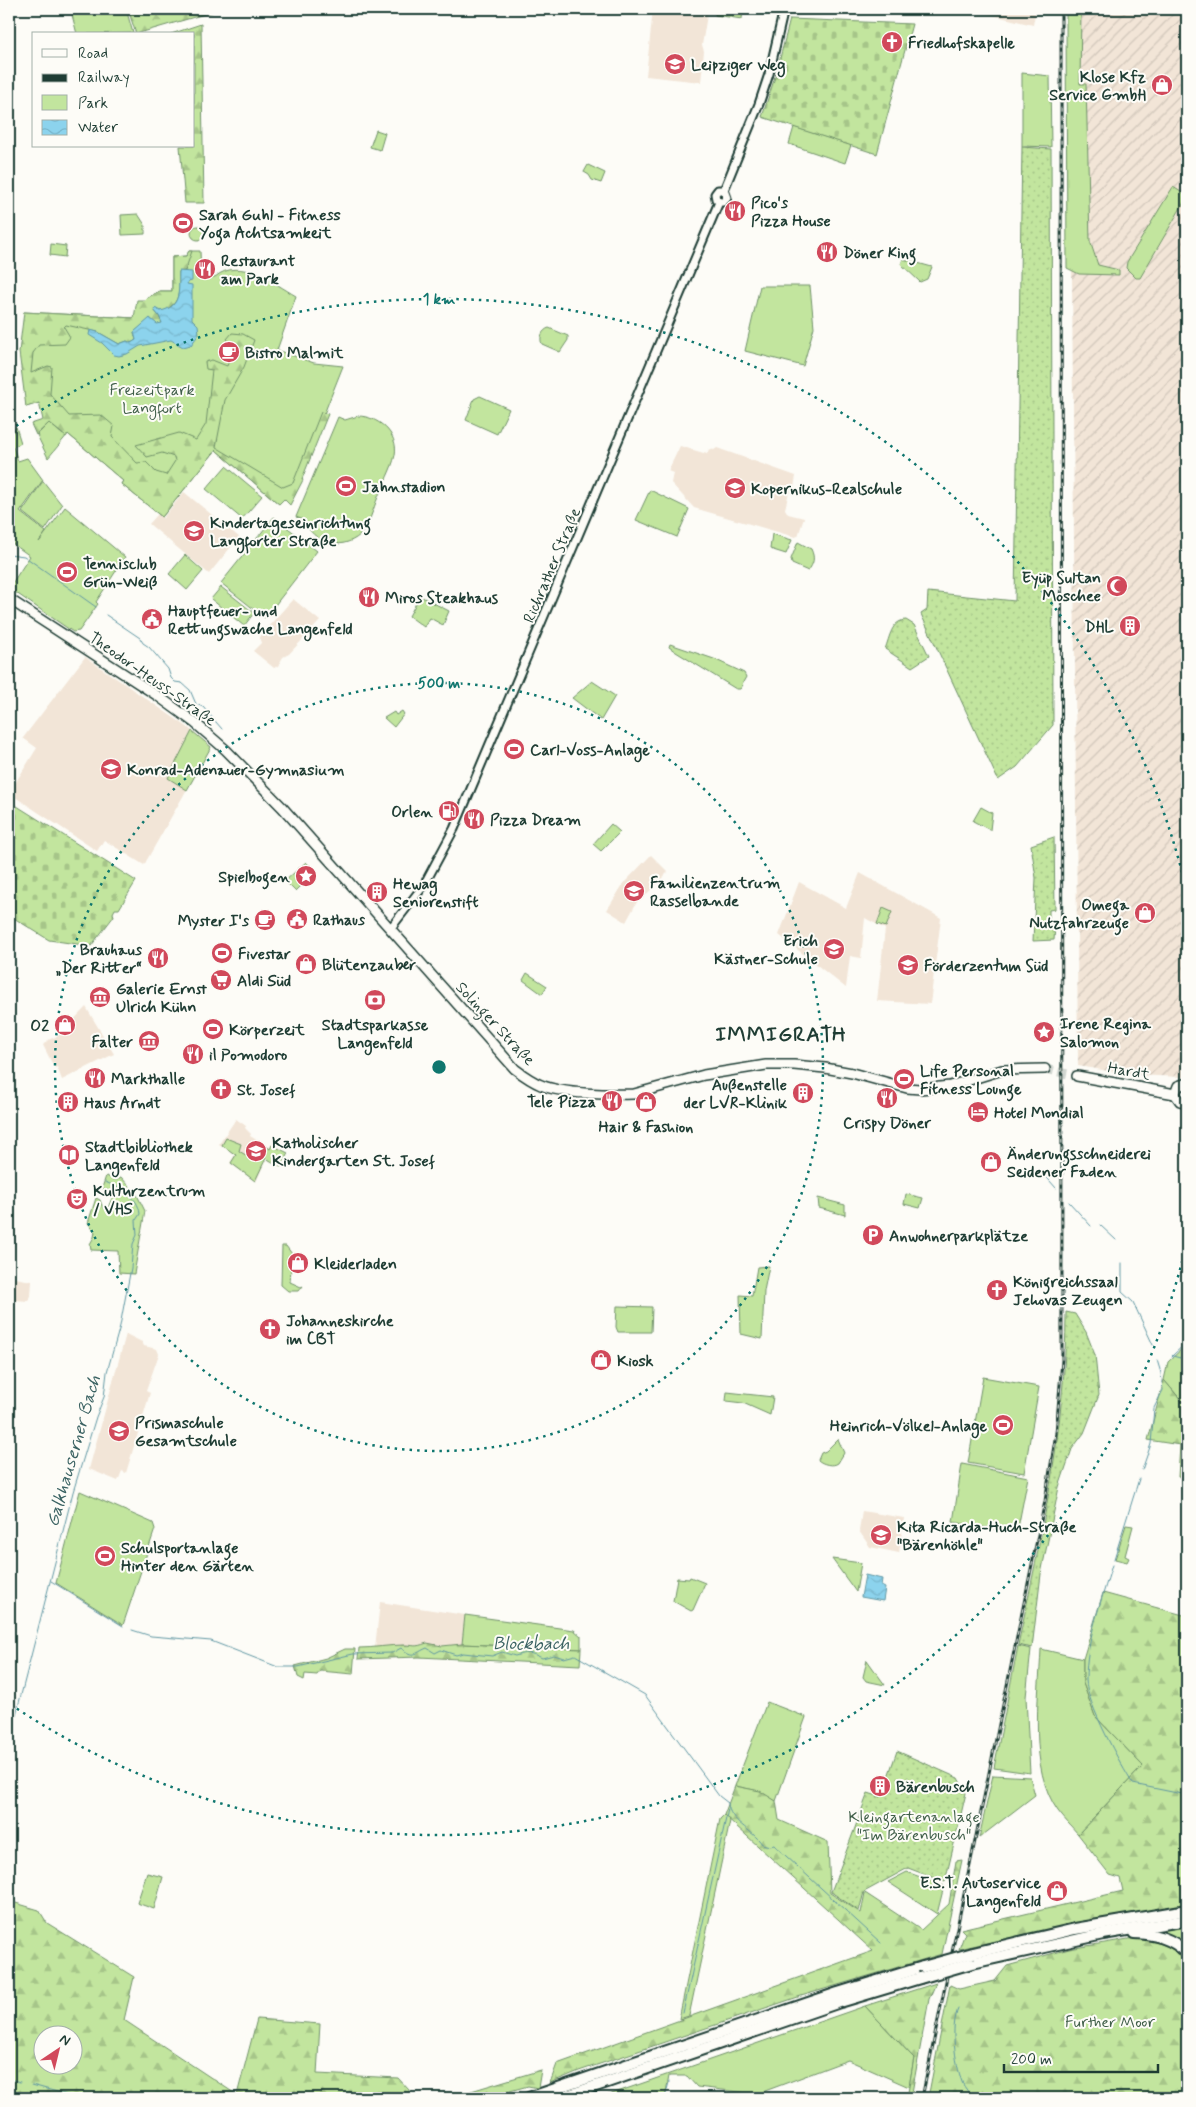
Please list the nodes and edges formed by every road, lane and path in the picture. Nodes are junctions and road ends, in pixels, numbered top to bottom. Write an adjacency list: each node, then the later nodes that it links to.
1 (784, 9): 3 (street, Richrather Straße)
2 (9, 599): 3 (main road, Theodor-Heuss-Straße)
3 (390, 929): 4 (main road, Solinger Straße)
4 (1045, 1069)
5 (1078, 1076): 7 (main road, Hardt)
6 (1187, 1083): 7 (main road)
7 (1175, 1094): 8 (main road)
8 (1187, 1103)
9 (1187, 1906): 11 (highway)
10 (1187, 1910): 11 (highway)
11 (1151, 1915): 15 (highway)
12 (1187, 1920): 13 (highway)
13 (1103, 1934): 14 (highway); 15 (highway)
14 (1187, 1954)
15 (972, 1958): 16 (highway, bridge); 16 (highway, bridge)
16 (561, 2093): 17 (highway)
17 (529, 2098)

